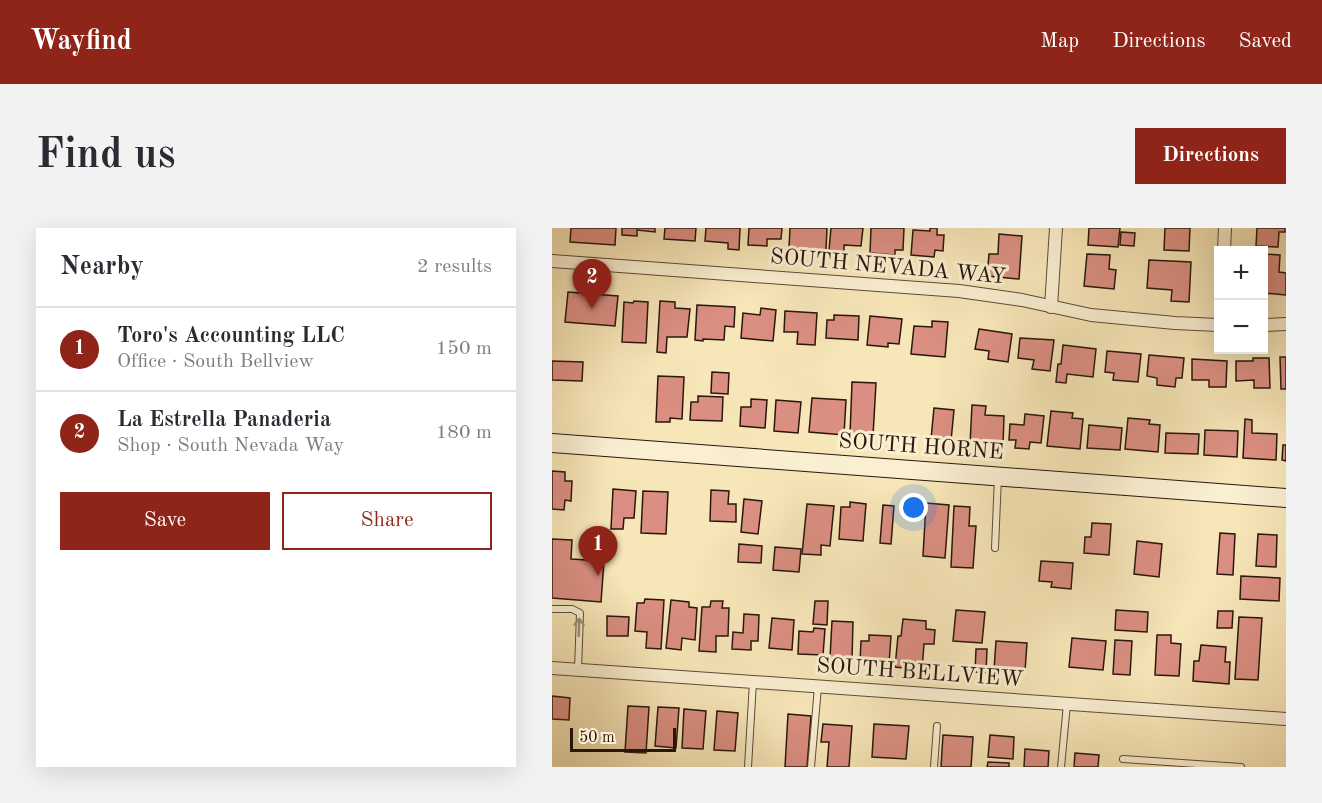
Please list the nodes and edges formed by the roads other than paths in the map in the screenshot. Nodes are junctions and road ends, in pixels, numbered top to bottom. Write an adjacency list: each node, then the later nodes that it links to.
1 (1056, 228): 5 (street)
2 (1225, 228): 3 (street)
3 (1224, 246)
4 (552, 261): 5 (street, SOUTH NEVADA WAY)
5 (1051, 307): 7 (street, SOUTH NEVADA WAY)
6 (1286, 324): 8 (street)
7 (1214, 325)
8 (1268, 325)
9 (552, 443): 10 (street, SOUTH HORNE)
10 (998, 476): 11 (street, SOUTH HORNE); 12 (lane)
11 (1286, 498)
12 (995, 548)
13 (552, 609): 15 (lane, one-way to 13)
14 (552, 668): 15 (street, SOUTH BELLVIEW)
15 (578, 670): 16 (street, SOUTH BELLVIEW)
16 (753, 682): 17 (street, SOUTH BELLVIEW); 22 (lane)
17 (818, 687): 18 (street, SOUTH BELLVIEW); 23 (lane)
18 (1067, 704): 19 (street, SOUTH BELLVIEW); 25 (lane)
19 (1286, 719)
20 (937, 726): 24 (lane)
21 (1123, 759): 26 (lane)
22 (748, 767)
23 (811, 767)
24 (934, 767)
25 (1061, 767)
26 (1240, 767)

